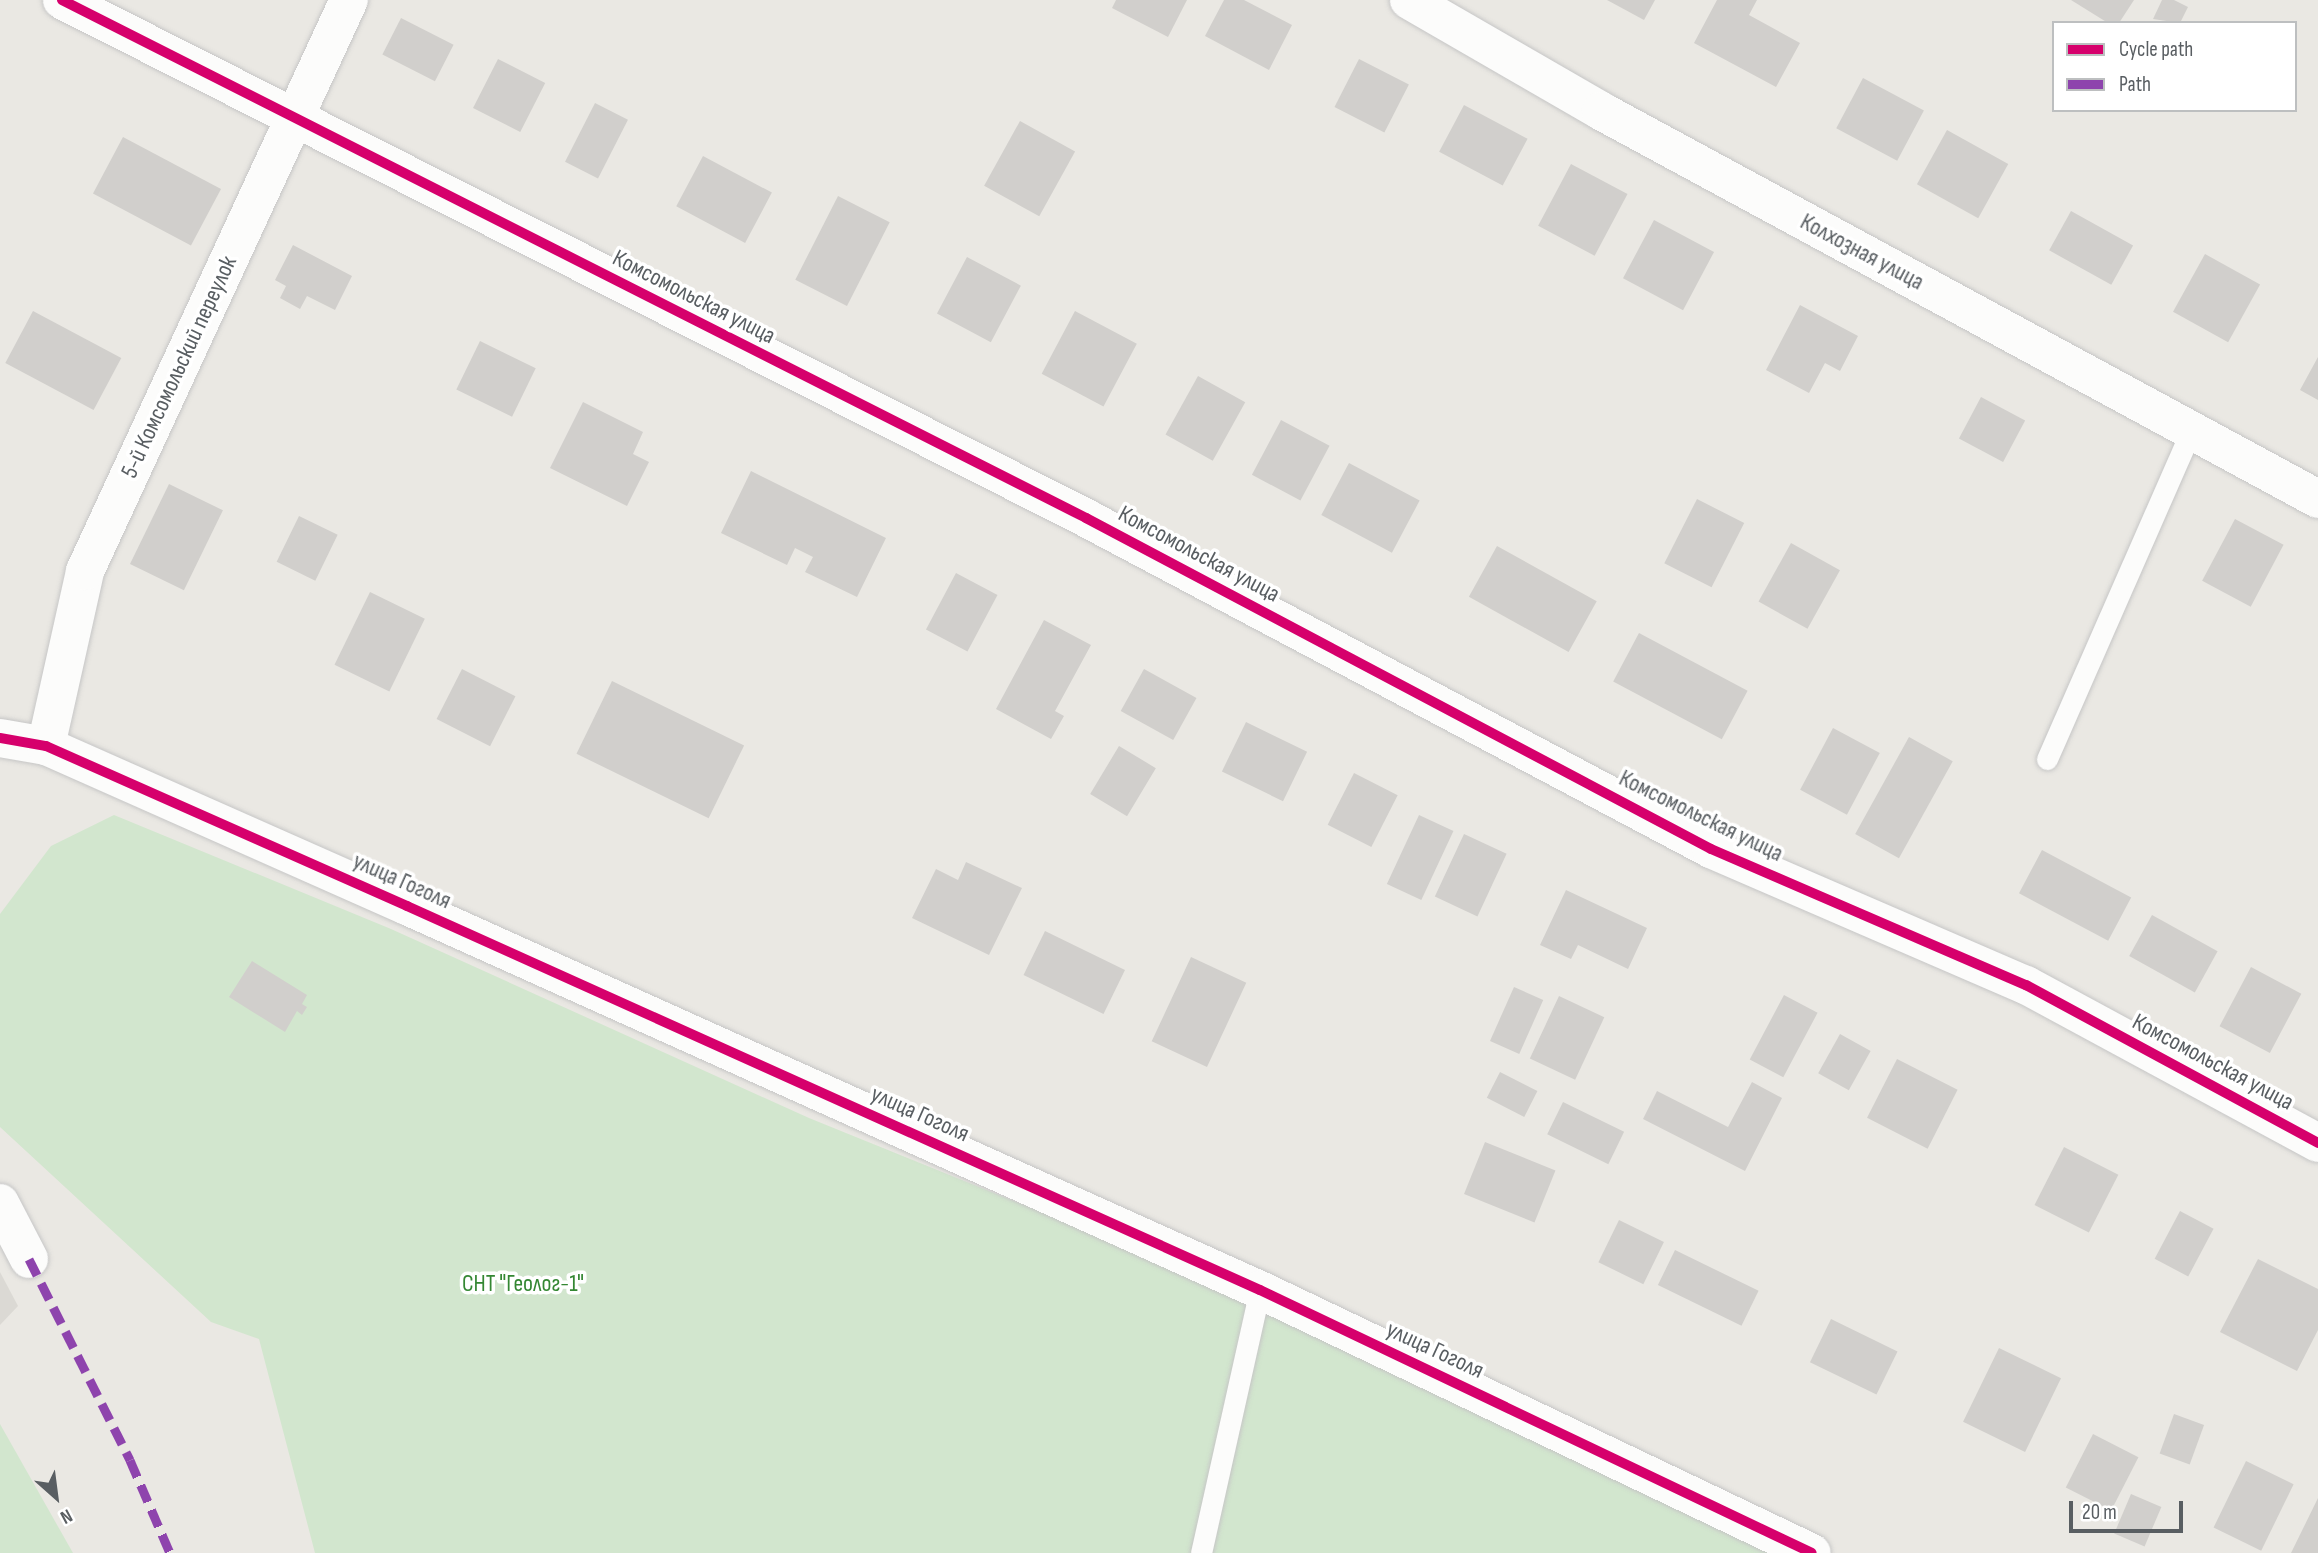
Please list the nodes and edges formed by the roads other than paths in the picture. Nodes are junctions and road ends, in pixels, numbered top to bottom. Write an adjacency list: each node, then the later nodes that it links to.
1 (62, 0): 4 (street, Комсомольская улица)
2 (349, 0): 4 (street, 5-й Комсомольский переулок)
3 (1409, 0): 5 (street, Колхозная улица)
4 (293, 118): 8 (street, 5-й Комсомольский переулок); 10 (street, Комсомольская улица)
5 (2191, 431): 6 (street, Колхозная улица); 9 (lane)
6 (2318, 499)
7 (0, 738): 8 (street, улица Гоголя)
8 (46, 746): 13 (street, улица Гоголя)
9 (2047, 760)
10 (2318, 1143)
11 (0, 1203): 12 (street)
12 (15, 1257)
13 (1260, 1290): 14 (lane); 15 (street, улица Гоголя)
14 (1201, 1553)
15 (1812, 1553)

